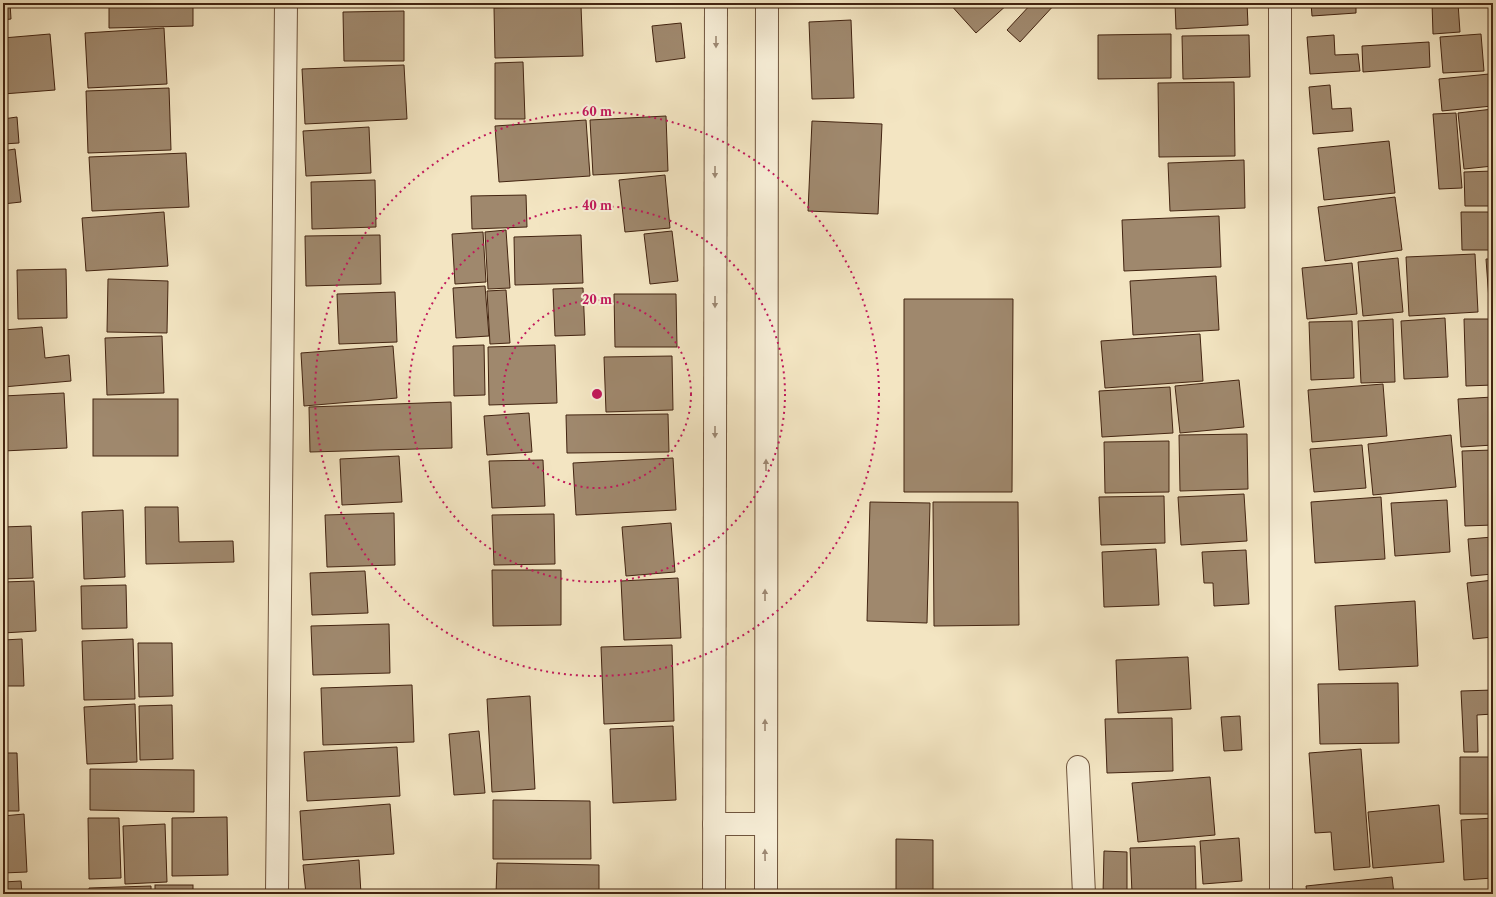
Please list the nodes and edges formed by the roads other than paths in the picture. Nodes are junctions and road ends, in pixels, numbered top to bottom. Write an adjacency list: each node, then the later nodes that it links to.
1 (286, 3): 8 (street)
2 (716, 3): 6 (street, one-way to 6)
3 (767, 3): 7 (street, one-way to 3)
4 (1280, 3): 12 (street)
5 (1078, 766): 11 (street)
6 (714, 824): 7 (street); 9 (street)
7 (765, 824): 10 (street, one-way to 7)
8 (277, 894)
9 (714, 894)
10 (766, 894)
11 (1084, 894)
12 (1281, 894)

